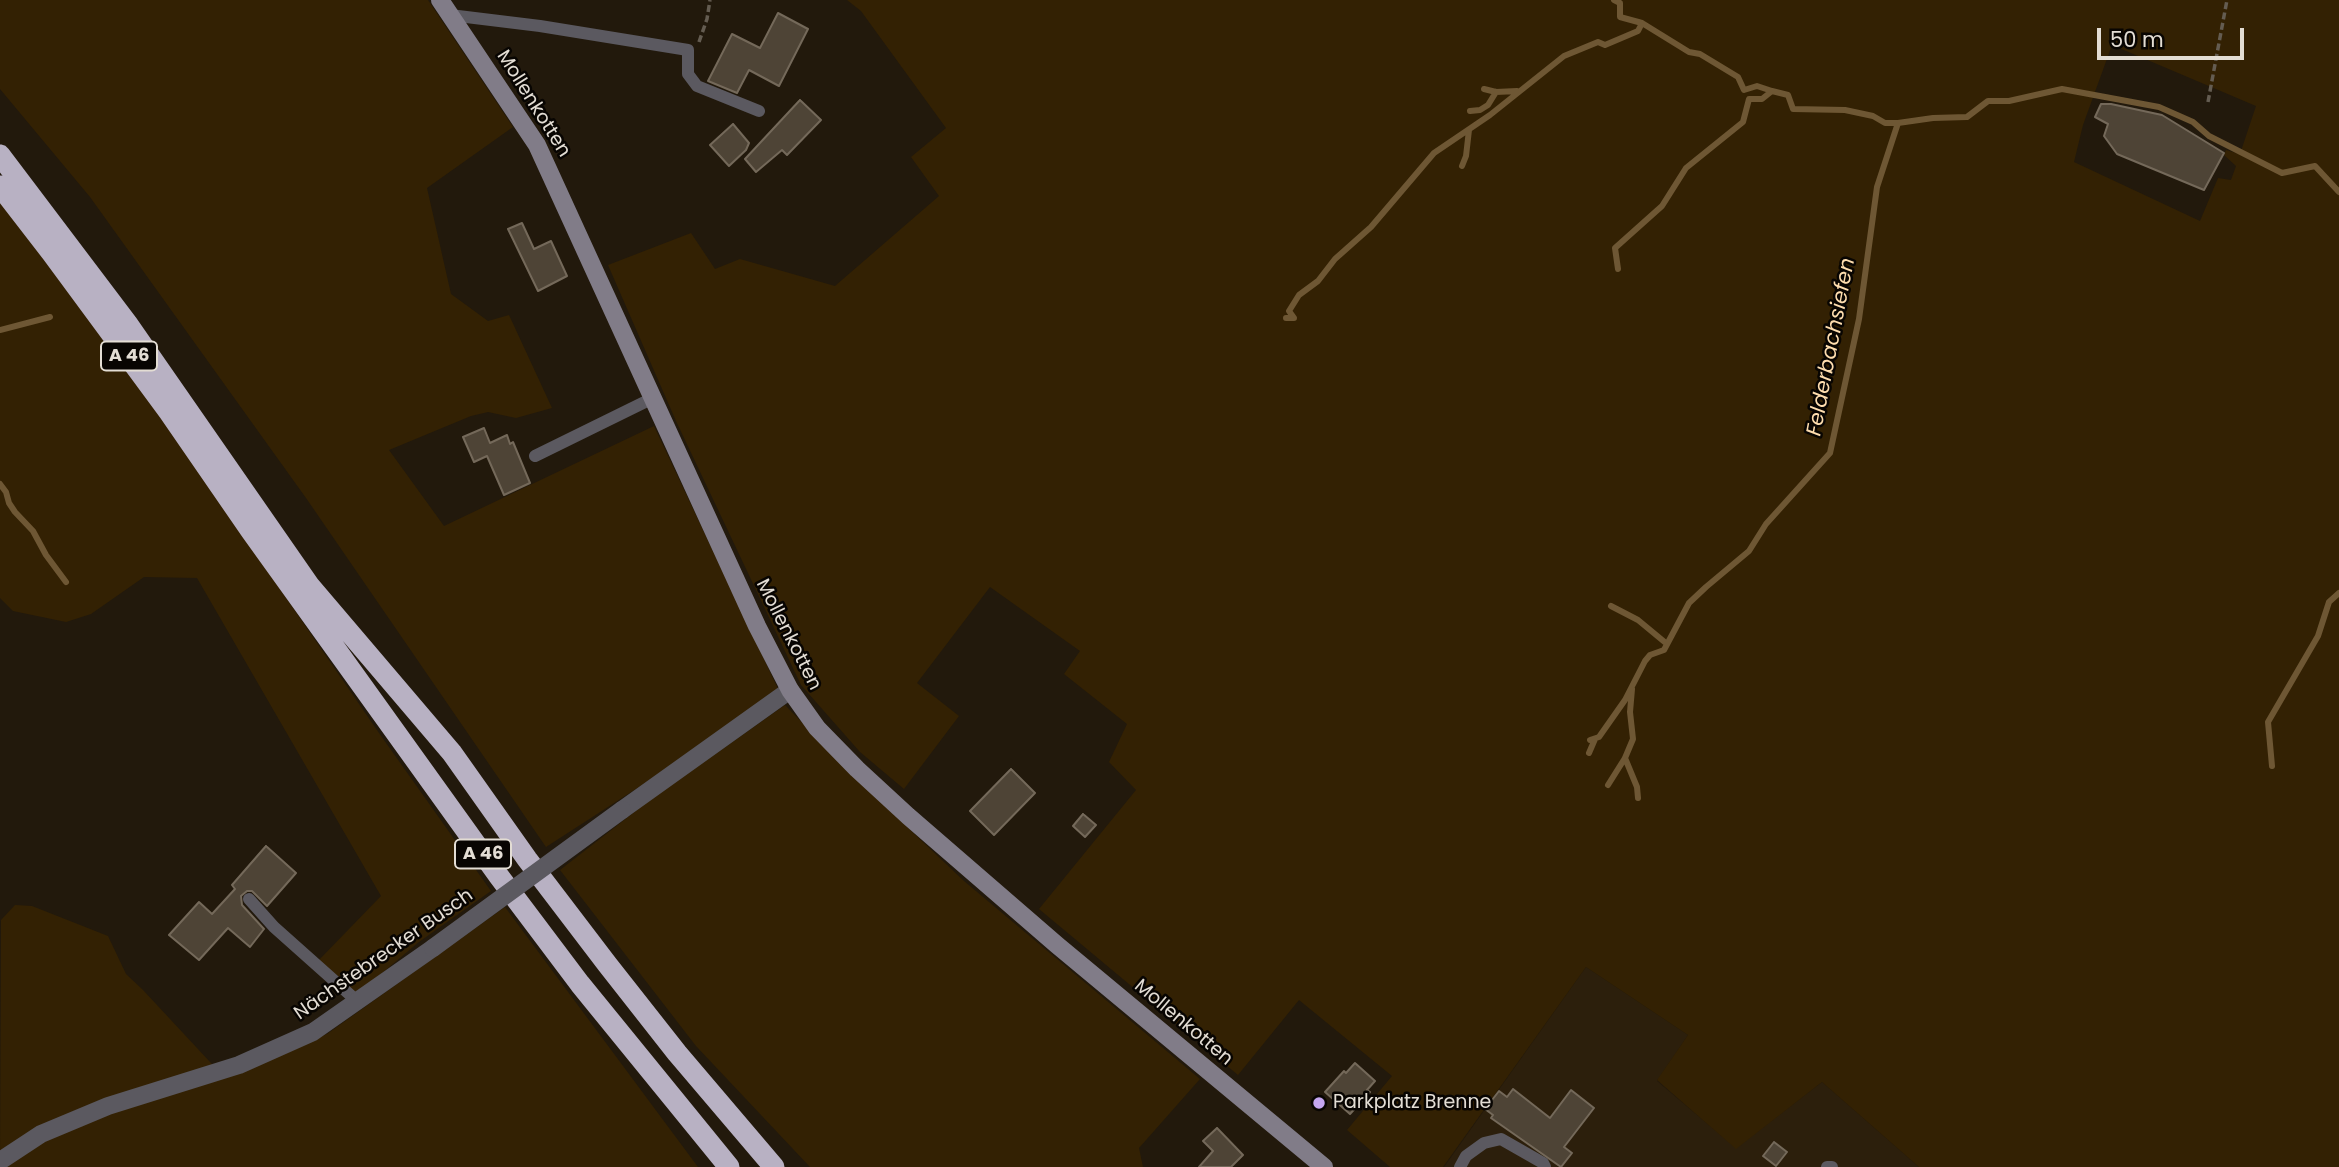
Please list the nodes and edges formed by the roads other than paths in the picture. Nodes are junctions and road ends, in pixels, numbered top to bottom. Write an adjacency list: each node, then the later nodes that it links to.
1 (445, 8): 2 (lane); 5 (main road, Mollenkotten)
2 (759, 111)
3 (0, 155): 10 (highway, A 46)
4 (0, 186): 12 (highway, A 46)
5 (653, 398): 6 (lane); 7 (main road, Mollenkotten)
6 (535, 456)
7 (790, 690): 9 (street, Nächstebrecker Busch, bridge); 15 (main road, Mollenkotten)
8 (250, 899): 9 (lane)
9 (358, 1001): 11 (street, Nächstebrecker Busch)
10 (757, 1147): 13 (highway, A 46); 14 (highway)
11 (0, 1161)
12 (729, 1167)
13 (774, 1167)
14 (781, 1167)
15 (1324, 1167)
16 (1460, 1167): 17 (lane)
17 (1545, 1167)

